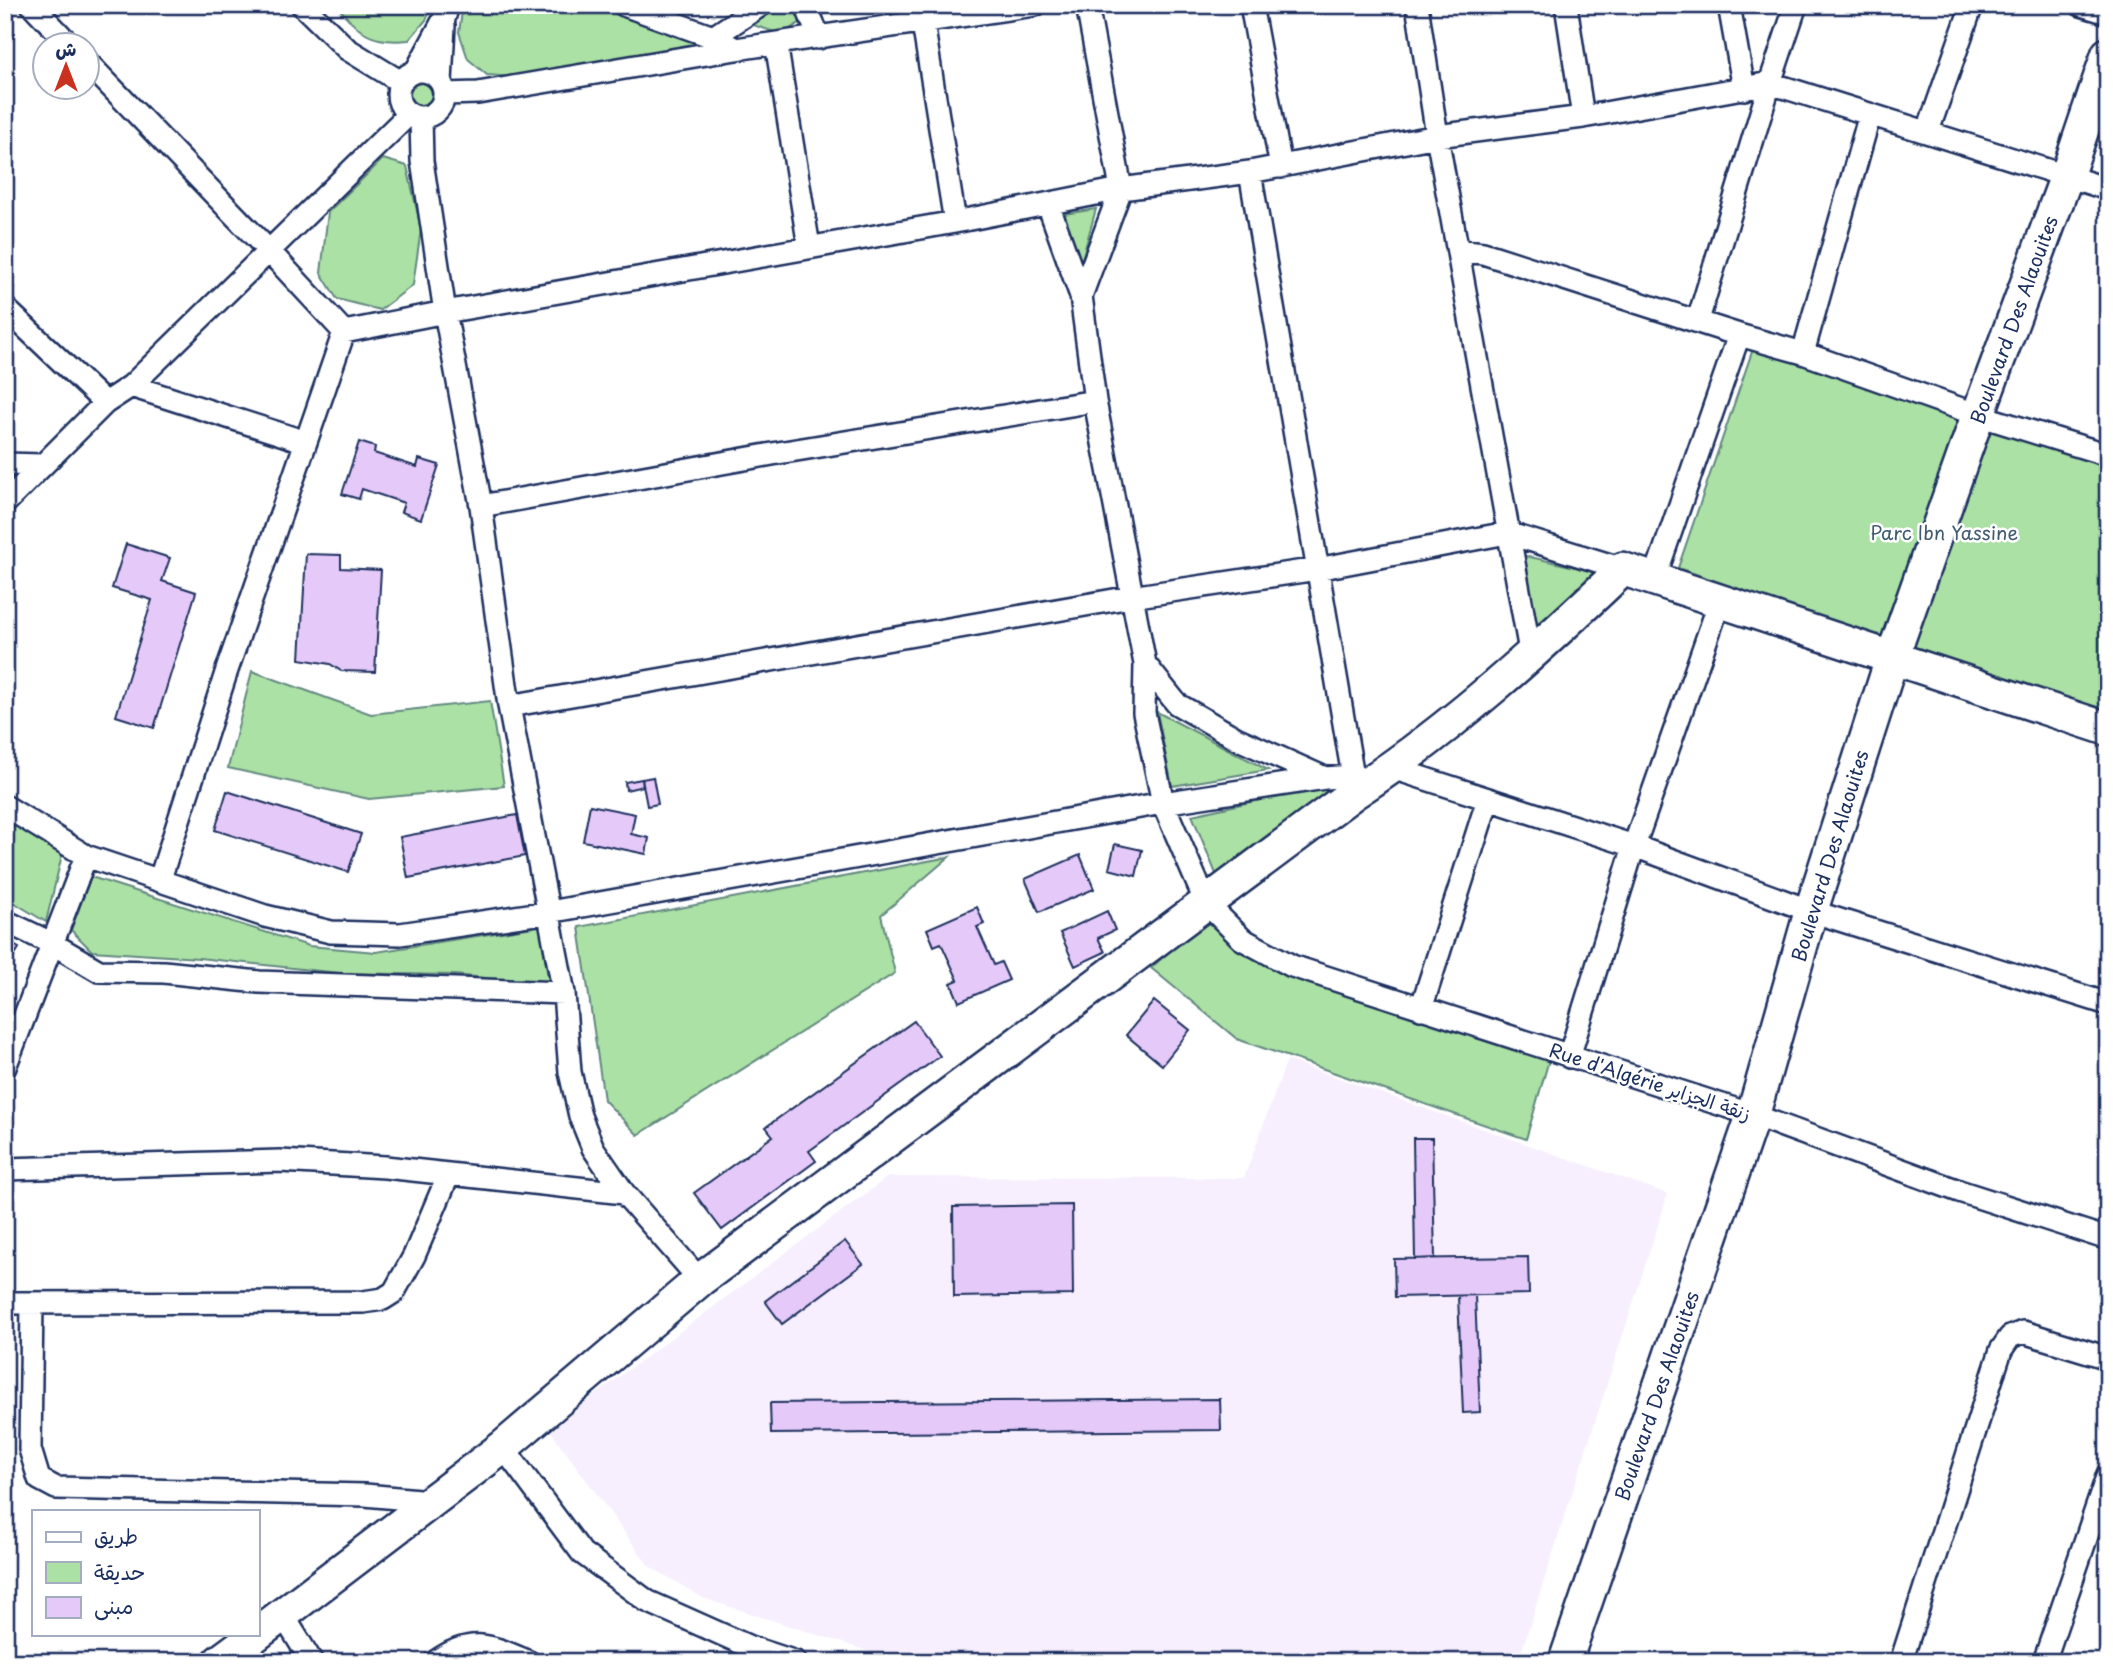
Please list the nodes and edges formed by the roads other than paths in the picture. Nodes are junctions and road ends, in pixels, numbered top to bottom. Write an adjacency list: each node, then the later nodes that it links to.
1 (32, 5): 18 (street)
2 (302, 5): 24 (street)
3 (624, 5): 19 (street)
4 (761, 5): 19 (street)
5 (806, 5): 20 (street)
6 (1035, 5): 17 (street)
7 (1087, 5): 37 (street)
8 (1251, 5): 34 (street)
9 (1418, 5): 33 (street)
10 (1566, 5): 31 (street)
11 (1728, 5): 28 (street)
12 (1796, 5): 26 (street)
13 (1972, 5): 32 (street)
14 (2081, 5): 16 (street)
15 (446, 12): 24 (street); 27 (street)
16 (2108, 13)
17 (923, 23): 20 (street); 40 (street)
18 (58, 32)
19 (713, 37): 22 (street)
20 (819, 38): 21 (street)
21 (776, 43): 22 (street); 41 (street)
22 (736, 49): 27 (street)
23 (2108, 54): 36 (street, Boulevard Des Alaouites)
24 (408, 77): 27 (street); 30 (street)
25 (102, 78): 42 (street)
26 (1770, 83): 28 (street); 29 (street); 47 (street)
27 (443, 88): 30 (street)
28 (1744, 89): 31 (street)
29 (1870, 114): 32 (street); 50 (street)
30 (415, 116): 42 (street); 45 (street)
31 (1583, 117): 33 (street)
32 (1928, 131): 36 (street)
33 (1437, 136): 34 (street); 43 (street)
34 (1280, 167): 35 (street)
35 (1250, 172): 37 (street); 62 (street)
36 (2067, 176): 38 (street); 54 (street, Boulevard Des Alaouites)
37 (1121, 189): 39 (street); 44 (street)
38 (2108, 189)
39 (1048, 204): 40 (street); 44 (street)
40 (955, 222): 41 (street)
41 (809, 247): 45 (street)
42 (268, 250): 48 (street); 51 (street)
43 (1458, 250): 47 (street); 61 (street)
44 (1081, 296): 52 (street)
45 (444, 312): 48 (street); 60 (street)
46 (9, 317): 53 (street)
47 (1698, 320): 49 (street)
48 (344, 332): 55 (street)
49 (1739, 335): 50 (street); 64 (street)
50 (1803, 353): 54 (street)
51 (131, 386): 53 (street); 55 (street)
52 (1095, 401): 60 (street); 65 (street)
53 (105, 403): 58 (street)
54 (1978, 415): 56 (street); 68 (street, Boulevard Des Alaouites)
55 (306, 442): 80 (street)
56 (2108, 455)
57 (5, 464): 58 (street)
58 (42, 465): 59 (street)
59 (5, 503)
60 (481, 506): 70 (street)
61 (1507, 533): 62 (street); 63 (street); 67 (street)
62 (1317, 569): 65 (street); 74 (street)
63 (1623, 569): 64 (street); 67 (street)
64 (1654, 580): 66 (street)
65 (1131, 597): 69 (street); 70 (street)
66 (1720, 601): 68 (street); 78 (street)
67 (1531, 657): 72 (street)
68 (1892, 658): 71 (street); 82 (street, Boulevard Des Alaouites)
69 (1145, 664): 73 (street); 76 (street)
70 (509, 706): 83 (street)
71 (2108, 730)
72 (1392, 768): 74 (street); 75 (street)
73 (1325, 778): 74 (street); 76 (street)
74 (1354, 784): 81 (street)
75 (1488, 799): 78 (street); 88 (street)
76 (1163, 803): 81 (street); 83 (street)
77 (5, 806): 79 (street)
78 (1634, 846): 82 (street); 89 (street)
79 (86, 856): 80 (street); 85 (street)
80 (160, 879): 83 (street)
81 (1206, 903): 88 (street, Rue d'Algérie زنقة الجزاير); 96 (street)
82 (1811, 911): 87 (street); 91 (street, Boulevard Des Alaouites)
83 (549, 912): 86 (street)
84 (5, 922): 85 (street)
85 (53, 944): 86 (street); 90 (street)
86 (564, 993): 94 (street)
87 (2108, 1004)
88 (1421, 1009): 89 (street, Rue d'Algérie زنقة الجزاير)
89 (1569, 1057): 91 (street, Rue d'Algérie زنقة الجزاير)
90 (5, 1067)
91 (1753, 1115): 95 (street, Rue d'Algérie زنقة الجزاير); 112 (street, Boulevard Des Alaouites)
92 (5, 1169): 93 (street)
93 (448, 1176): 94 (street); 98 (street)
94 (624, 1193): 96 (street)
95 (2108, 1239)
96 (700, 1280): 100 (street)
97 (5, 1303): 98 (street)
98 (32, 1303): 102 (street)
99 (2108, 1358): 113 (street)
100 (503, 1447): 102 (street); 106 (street)
101 (2108, 1474): 114 (street)
102 (430, 1502): 103 (street)
103 (283, 1615): 104 (street); 108 (street)
104 (259, 1633)
105 (254, 1636): 107 (street)
106 (747, 1654): 111 (street)
107 (219, 1662)
108 (312, 1662)
109 (435, 1662): 110 (street)
110 (528, 1662)
111 (796, 1662)
112 (1565, 1662)
113 (1900, 1662)
114 (2043, 1662)

